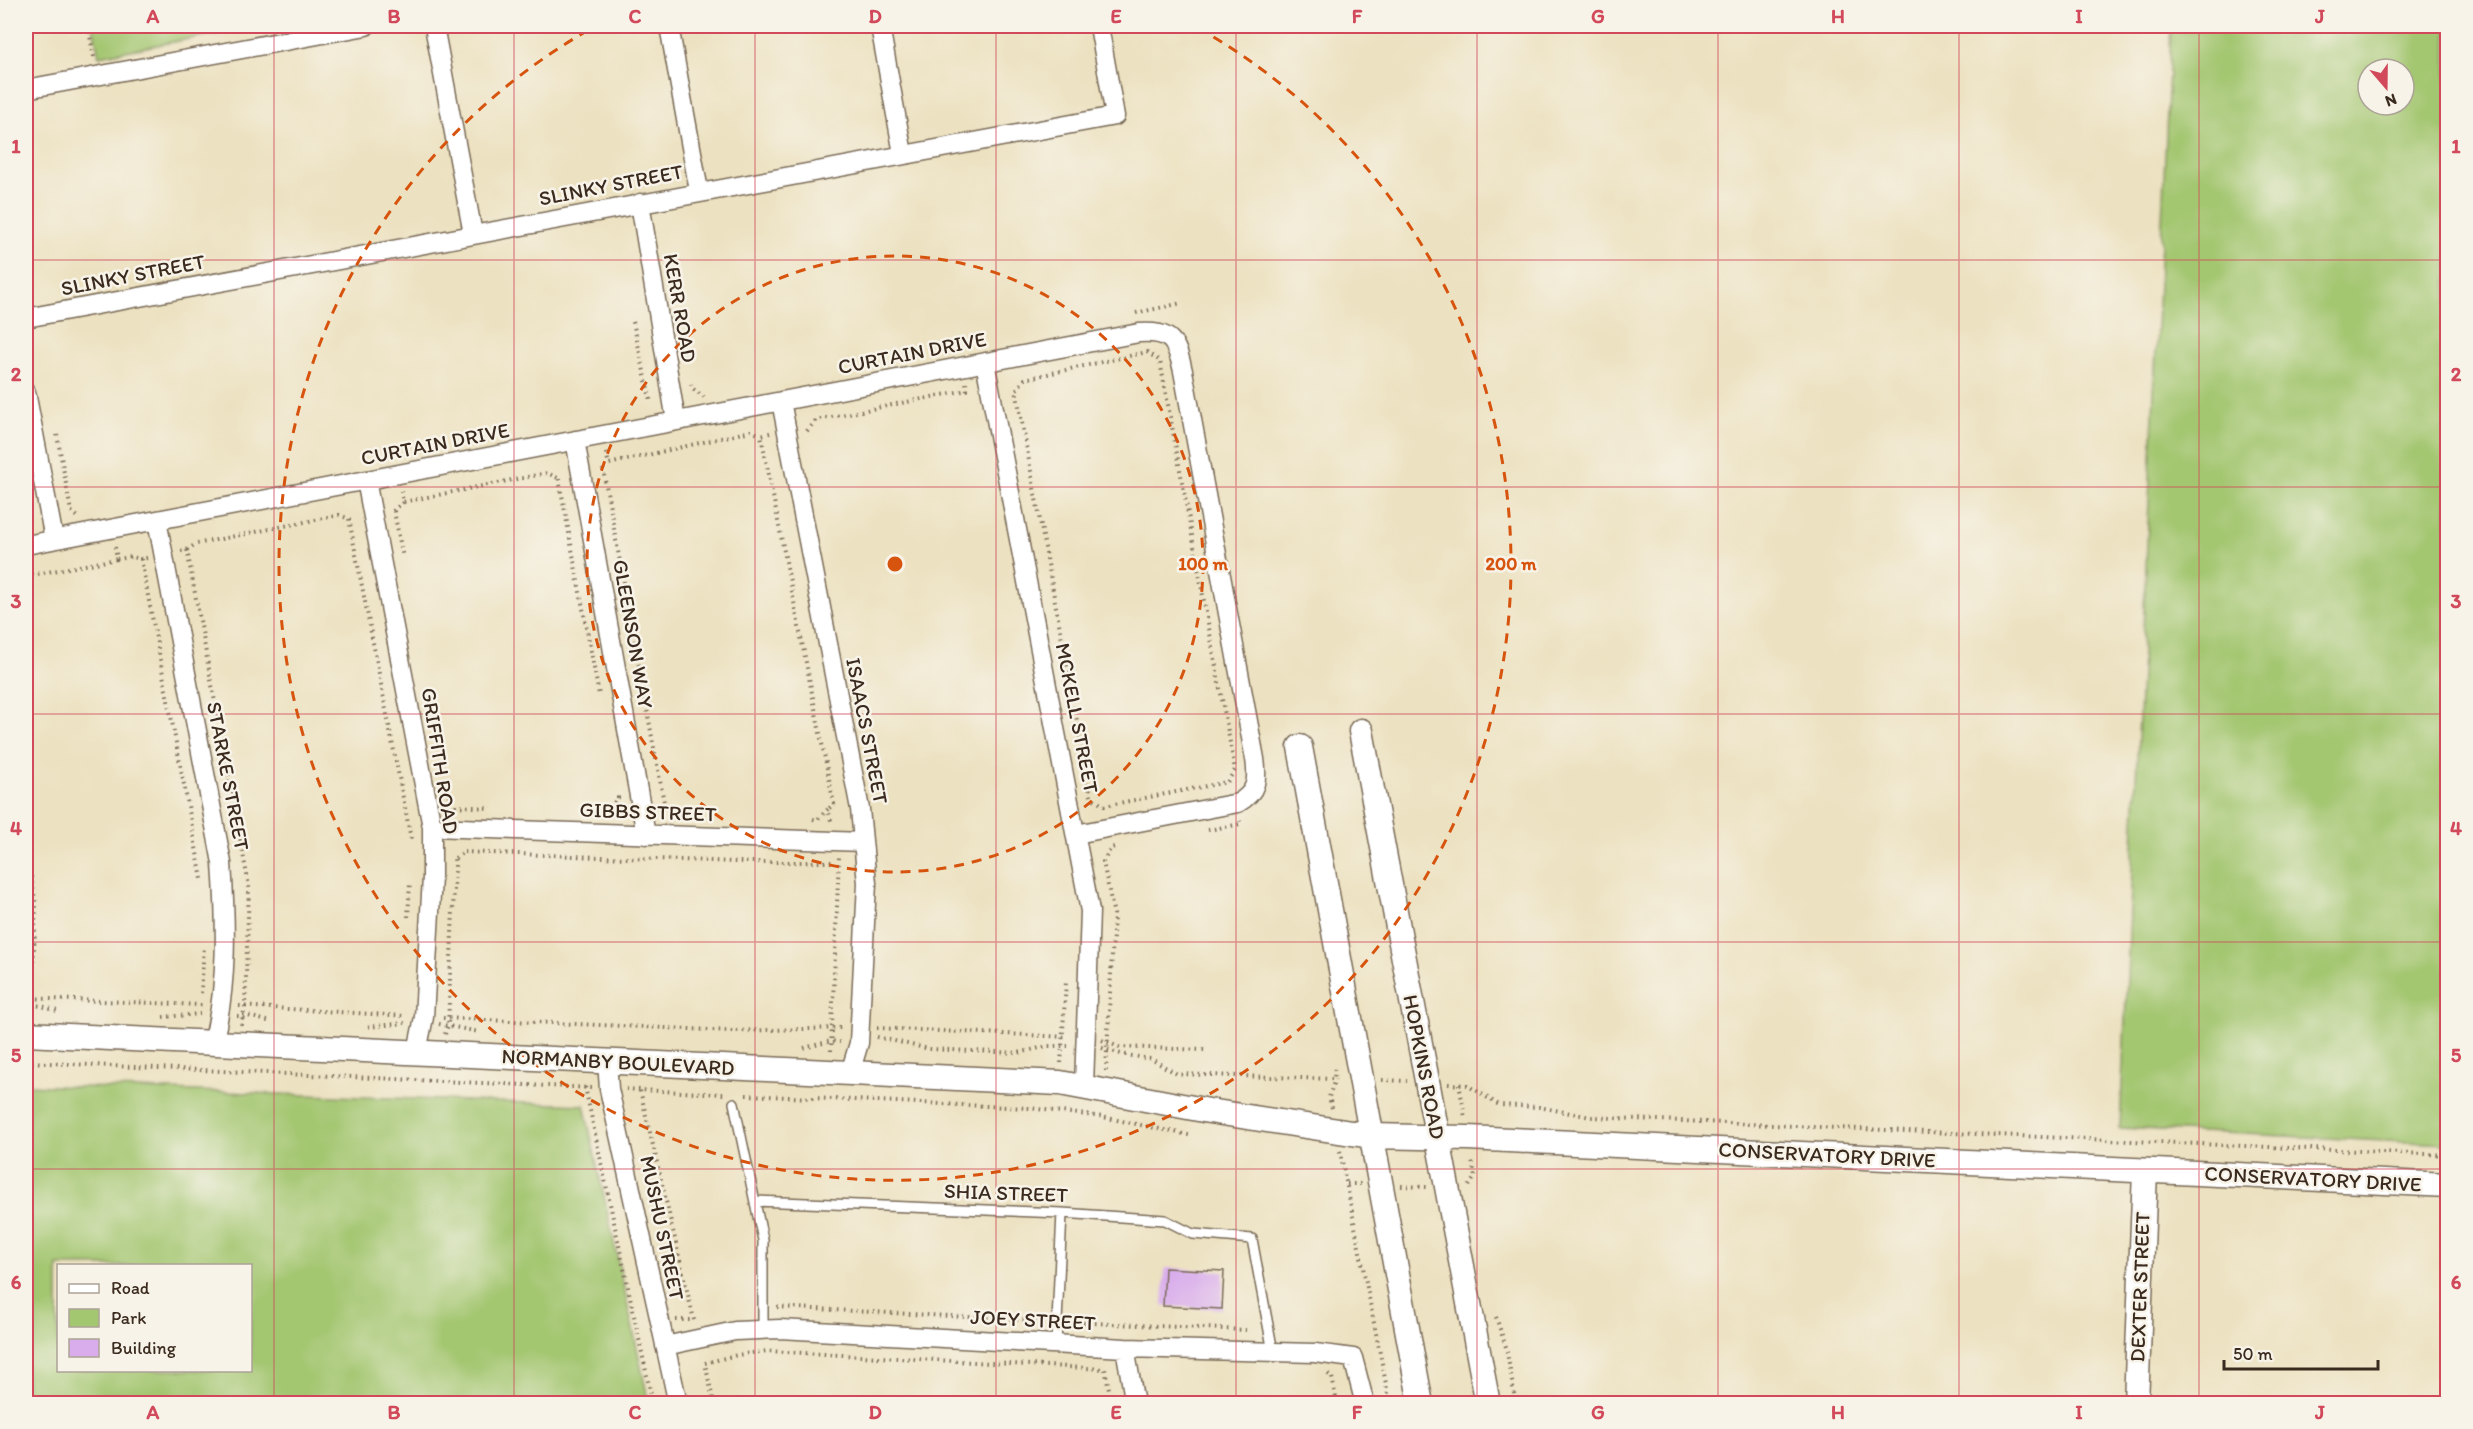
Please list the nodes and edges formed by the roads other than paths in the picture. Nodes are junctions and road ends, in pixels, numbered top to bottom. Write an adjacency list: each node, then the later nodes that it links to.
1 (366, 26): 6 (street)
2 (434, 26): 10 (street)
3 (669, 26): 8 (street)
4 (880, 26): 7 (street)
5 (1099, 26): 7 (street, SLINKY STREET)
6 (26, 89)
7 (903, 154): 8 (street, SLINKY STREET)
8 (699, 192): 9 (street, SLINKY STREET)
9 (640, 203): 10 (street, SLINKY STREET); 15 (street, KERR ROAD)
10 (473, 234): 11 (street, SLINKY STREET)
11 (26, 318)
12 (985, 362): 14 (street, CURTAIN DRIVE); 24 (street, MCKELL STREET); 24 (street, CURTAIN DRIVE)
13 (26, 392): 19 (street)
14 (781, 401): 15 (street, CURTAIN DRIVE); 26 (street, ISAACS STREET)
15 (676, 421): 16 (street, CURTAIN DRIVE)
16 (575, 441): 17 (street, CURTAIN DRIVE); 25 (street, GLEENSON WAY)
17 (366, 480): 18 (street, CURTAIN DRIVE); 23 (street, GRIFFITH ROAD)
18 (157, 520): 19 (street, CURTAIN DRIVE); 28 (street, STARKE STREET)
19 (54, 540): 20 (street, CURTAIN DRIVE)
20 (26, 545)
21 (1361, 731): 36 (street, HOPKINS ROAD)
22 (1300, 747): 35 (street)
23 (432, 827): 25 (street, GIBBS STREET); 29 (street, GRIFFITH ROAD)
24 (1076, 834): 32 (street, MCKELL STREET)
25 (646, 835): 26 (street, GIBBS STREET)
26 (863, 842): 31 (street, ISAACS STREET)
27 (27, 1034): 28 (street, NORMANBY BOULEVARD)
28 (213, 1043): 29 (street, NORMANBY BOULEVARD)
29 (417, 1052): 30 (street, NORMANBY BOULEVARD)
30 (607, 1061): 31 (street, NORMANBY BOULEVARD); 43 (street, MUSHU STREET)
31 (850, 1072): 32 (street, NORMANBY BOULEVARD)
32 (1084, 1086): 34 (street, NORMANBY BOULEVARD)
33 (732, 1099): 39 (lane)
34 (1209, 1111): 35 (street, CONSERVATORY DRIVE)
35 (1371, 1136): 36 (street, CONSERVATORY DRIVE); 49 (street)
36 (1438, 1138): 37 (street, CONSERVATORY DRIVE); 50 (street, HOPKINS ROAD)
37 (2145, 1171): 38 (street, CONSERVATORY DRIVE); 51 (street, DEXTER STREET)
38 (2448, 1185)
39 (755, 1201): 40 (lane, SHIA STREET); 41 (lane)
40 (1062, 1213): 42 (lane); 45 (lane, SHIA STREET)
41 (764, 1330): 42 (street, JOEY STREET); 43 (street, JOEY STREET)
42 (1056, 1344): 44 (street, JOEY STREET)
43 (665, 1346): 46 (street, MUSHU STREET)
44 (1125, 1348): 45 (street, JOEY STREET); 47 (street)
45 (1273, 1352): 48 (street, JOEY STREET)
46 (678, 1404)
47 (1135, 1404)
48 (1365, 1404)
49 (1420, 1404)
50 (1488, 1404)
51 (2136, 1404)

